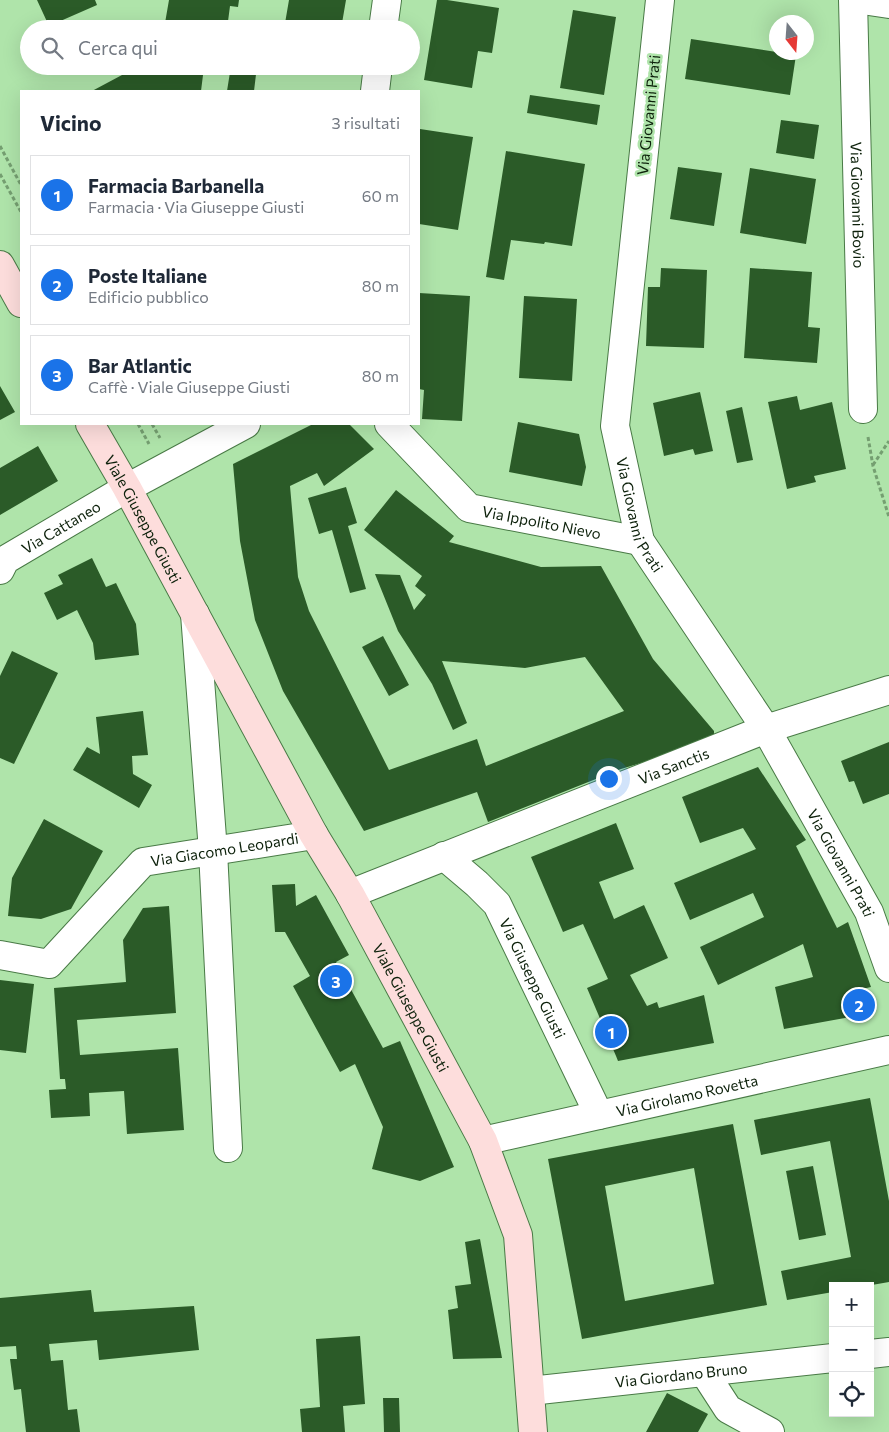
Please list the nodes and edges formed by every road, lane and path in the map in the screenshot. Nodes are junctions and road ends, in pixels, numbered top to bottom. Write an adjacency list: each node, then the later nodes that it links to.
1 (386, 0): 6 (street)
2 (660, 0): 22 (street, Via Giovanni Prati)
3 (853, 0): 15 (street, Via Giovanni Bovio)
4 (862, 0): 5 (street)
5 (889, 4)
6 (384, 20)
7 (377, 75): 8 (street)
8 (375, 90)
9 (0, 146): 11 (path)
10 (0, 174): 12 (path)
11 (20, 183)
12 (20, 210)
13 (0, 265): 14 (street)
14 (20, 301)
15 (863, 409)
16 (91, 425): 20 (street, Viale Giuseppe Giusti)
17 (244, 425): 20 (street, Via Cattaneo)
18 (390, 425): 22 (street, Via Ippolito Nievo)
19 (889, 442): 21 (path)
20 (127, 488): 23 (street, Via Cattaneo); 24 (street, Viale Giuseppe Giusti)
21 (889, 517)
22 (640, 541): 26 (street, Via Giovanni Prati)
23 (0, 570)
24 (195, 614): 27 (street, Viale Giuseppe Giusti); 28 (street, Viale Giuseppe Giusti)
25 (889, 690): 26 (street, Via Sanctis)
26 (766, 729): 29 (street, Via Sanctis); 32 (street, Via Giovanni Prati)
27 (314, 835): 28 (street, Via Giacomo Leopardi); 30 (street, Viale Giuseppe Giusti)
28 (213, 851): 31 (street, Via Giacomo Leopardi); 36 (street, Viale Giuseppe Giusti)
29 (444, 856): 30 (street, Via Sanctis); 34 (street, Via Giuseppe Giusti)
30 (350, 894): 35 (street, Viale Giuseppe Giusti)
31 (0, 955)
32 (889, 968)
33 (889, 1050): 34 (street, Via Girolamo Rovetta)
34 (599, 1116): 35 (street, Via Girolamo Rovetta)
35 (483, 1142): 41 (street, Viale Giuseppe Giusti)
36 (228, 1148)
37 (889, 1352): 38 (street)
38 (874, 1354)
39 (829, 1358): 40 (street, Via Giordano Bruno)
40 (704, 1372): 41 (street, Via Giordano Bruno); 43 (street)
41 (530, 1391): 42 (street, Viale Giuseppe Giusti)
42 (533, 1432)
43 (770, 1432)

